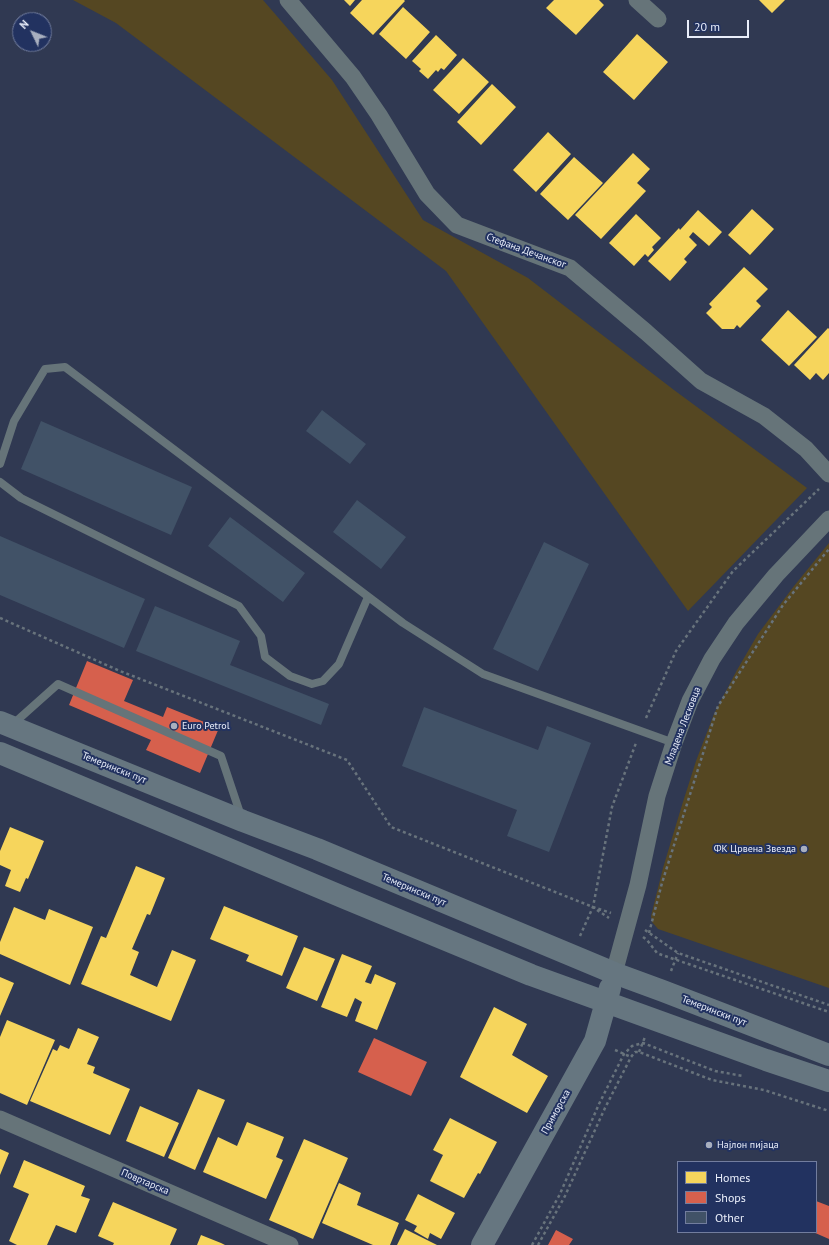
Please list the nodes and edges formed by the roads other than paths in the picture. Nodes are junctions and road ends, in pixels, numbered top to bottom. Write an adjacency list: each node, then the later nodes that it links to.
1 (288, 0): 5 (street, Стефана Дечанског)
2 (637, 0): 3 (street)
3 (658, 19)
4 (0, 464): 8 (lane)
5 (829, 474)
6 (0, 482): 8 (lane)
7 (829, 519): 10 (street, Младена Лесковца)
8 (368, 597): 10 (lane)
9 (5, 724): 12 (main road, Темерински пут); 12 (lane)
10 (674, 743): 13 (street, Младена Лесковца)
11 (0, 753): 14 (main road)
12 (243, 821): 13 (main road, Темерински пут)
13 (614, 973): 14 (main road, Приморска); 15 (main road, Темерински пут)
14 (606, 1002): 16 (main road); 19 (main road, Приморска)
15 (829, 1055)
16 (829, 1081)
17 (0, 1119): 18 (street, Повртарска)
18 (290, 1245)
19 (482, 1245)

